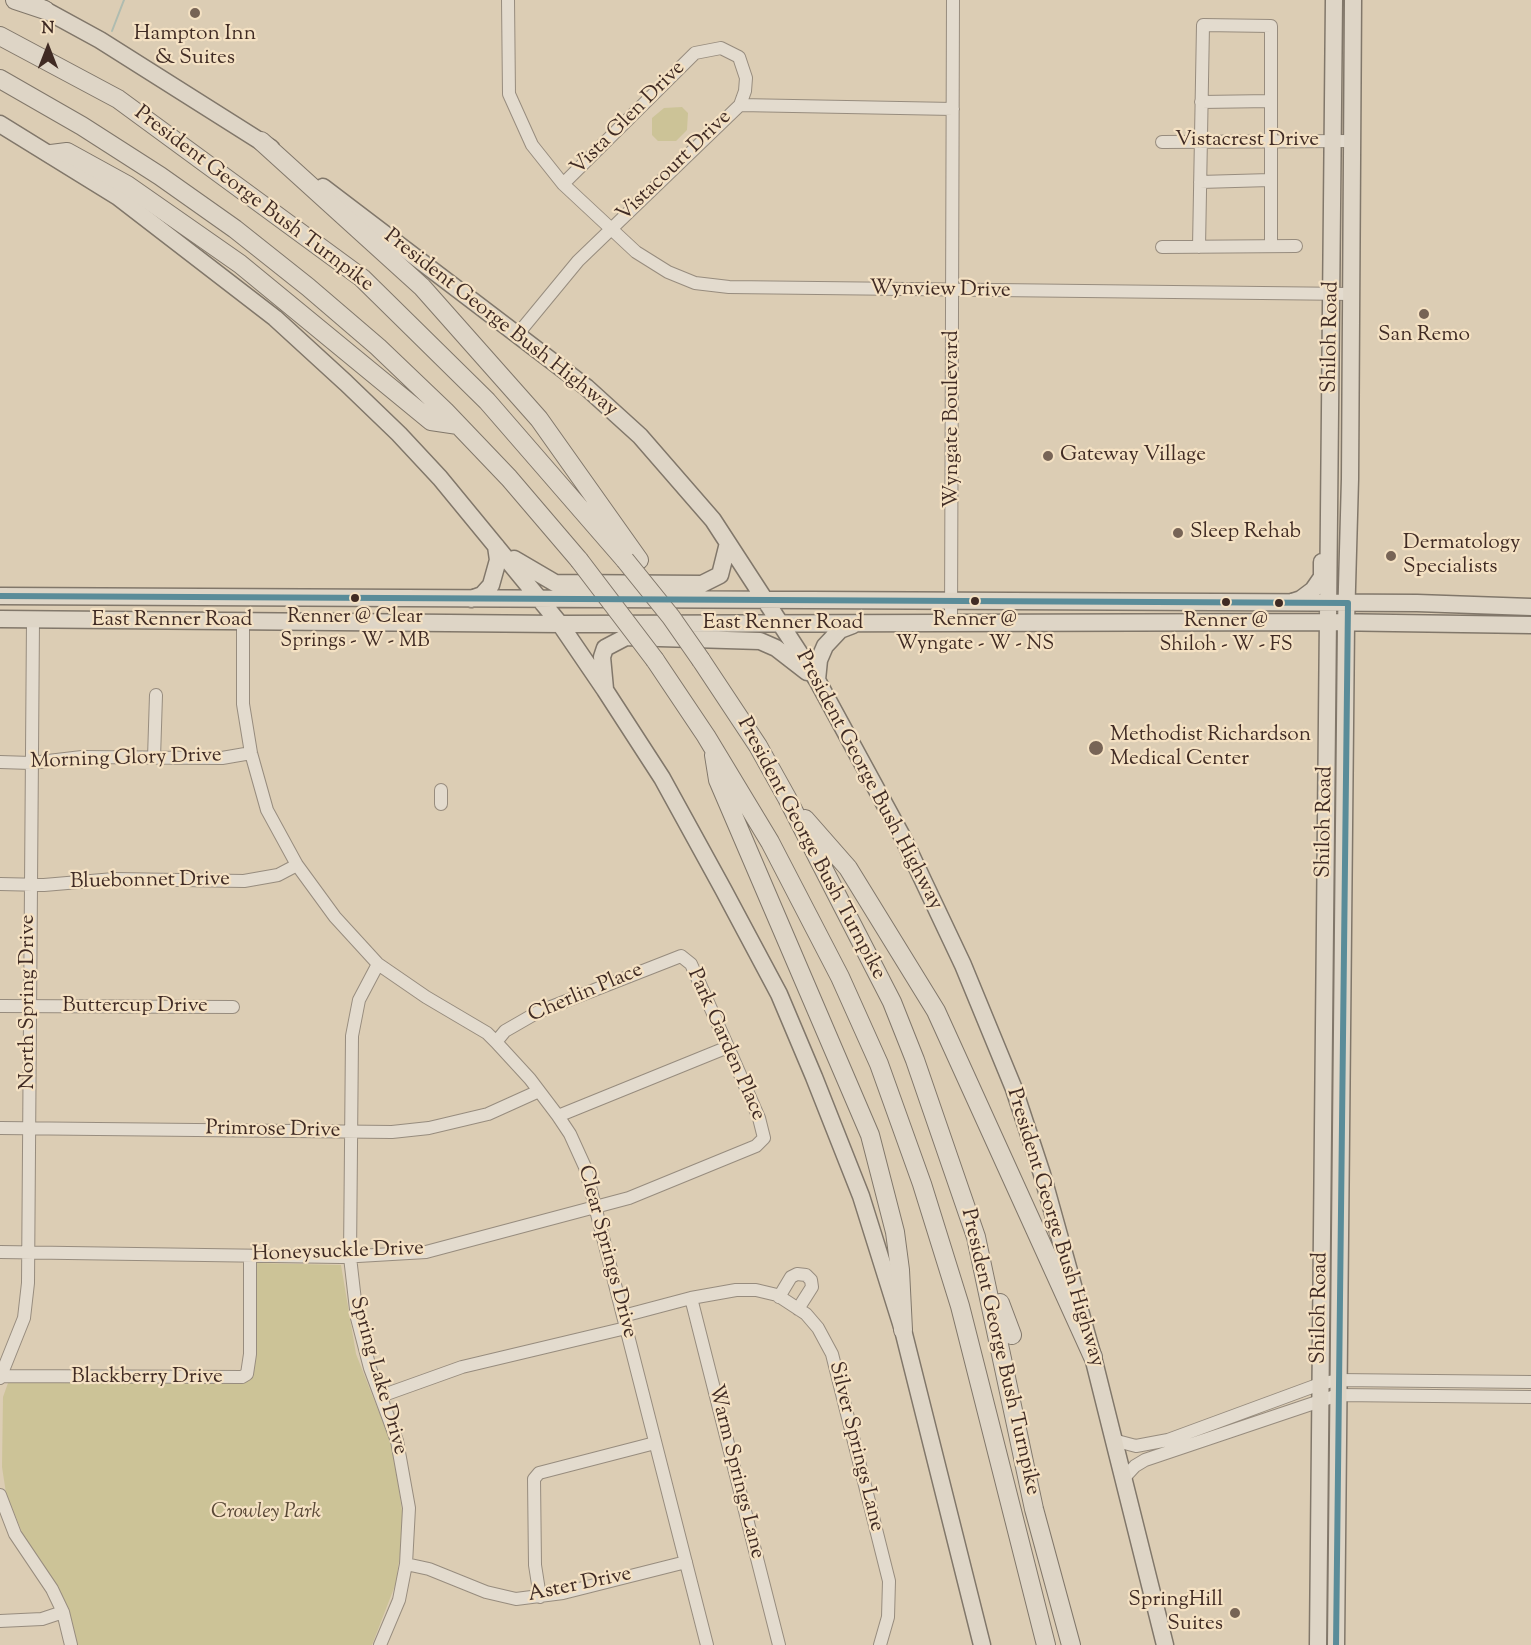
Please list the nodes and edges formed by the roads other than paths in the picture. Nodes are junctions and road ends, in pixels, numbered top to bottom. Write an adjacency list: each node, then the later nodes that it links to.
1 (15, 0): 7 (highway)
2 (26, 0): 7 (main road, President George Bush Highway)
3 (508, 0): 24 (street, Wynview Drive)
4 (953, 0): 13 (street, Wyngate Boulevard)
5 (1334, 1): 6 (main road); 18 (main road, Shiloh Road)
6 (1353, 1): 19 (main road, Shiloh Road)
7 (45, 9): 15 (main road, President George Bush Highway)
8 (0, 36): 40 (highway, President George Bush Turnpike)
9 (0, 79): 34 (highway, President George Bush Turnpike)
10 (1271, 101): 11 (street); 11 (street); 17 (street)
11 (1201, 102): 16 (street)
12 (740, 105): 13 (street, Vistacourt Drive); 24 (street, Vista Glen Drive); 25 (street, Vistacourt Drive)
13 (953, 109): 30 (street, Wyngate Boulevard)
14 (0, 124): 21 (main road)
15 (261, 141): 33 (main road, President George Bush Highway); 40 (highway)
16 (1201, 141): 17 (street, Vistacrest Drive); 20 (street, Vistacrest Drive); 23 (street)
17 (1270, 141): 18 (street, Vistacrest Drive); 22 (street)
18 (1332, 141): 19 (street, Vistacrest Drive); 31 (main road, Shiloh Road)
19 (1352, 141): 32 (main road, Shiloh Road)
20 (1162, 142)
21 (51, 154): 34 (highway); 39 (main road)
22 (1270, 180): 23 (street); 26 (street)
23 (1200, 182): 29 (street)
24 (563, 184): 25 (street, Wynview Drive)
25 (610, 229): 30 (street, Wynview Drive); 33 (street, Vistacourt Drive)
26 (1271, 246): 27 (street); 29 (street)
27 (1296, 246)
28 (1162, 247): 29 (street)
29 (1199, 247)
30 (953, 291): 31 (street, Wynview Drive); 48 (street, Wyngate Boulevard)
31 (1333, 294): 32 (street, Wynview Drive); 35 (main road, Shiloh Road)
32 (1351, 294): 36 (main road, Shiloh Road)
33 (518, 335): 38 (main road, President George Bush Highway)
34 (458, 425): 71 (highway, President George Bush Turnpike, bridge)
35 (1331, 446): 36 (main road); 37 (main road, Shiloh Road)
36 (1350, 446): 53 (main road, Shiloh Road)
37 (1331, 491): 51 (main road); 52 (main road, Shiloh Road)
38 (729, 543): 39 (main road); 47 (main road, President George Bush Highway)
39 (496, 546): 45 (main road); 46 (main road)
40 (632, 560): 79 (highway, President George Bush Turnpike, bridge)
41 (7, 596): 42 (main road, East Renner Road); 56 (main road)
42 (90, 597): 43 (main road, East Renner Road); 56 (main road)
43 (242, 598): 44 (main road, East Renner Road); 57 (main road)
44 (396, 599): 45 (main road, East Renner Road); 58 (main road)
45 (470, 599): 46 (main road, East Renner Road)
46 (540, 600): 47 (main road, East Renner Road); 64 (main road)
47 (766, 601): 48 (main road, East Renner Road); 65 (main road, President George Bush Highway)
48 (952, 602): 49 (main road, East Renner Road); 62 (street, Wyngate Boulevard)
49 (1122, 602): 50 (main road, East Renner Road); 59 (main road)
50 (1180, 603): 51 (main road, East Renner Road); 60 (main road)
51 (1287, 603): 52 (main road, East Renner Road)
52 (1328, 603): 53 (main road, East Renner Road); 61 (main road, Shiloh Road)
53 (1348, 603): 54 (main road, East Renner Road); 63 (main road, Shiloh Road)
54 (1531, 607)
55 (0, 619): 56 (main road, East Renner Road)
56 (33, 620): 57 (main road, East Renner Road); 77 (street, North Spring Drive)
57 (243, 621): 58 (main road, East Renner Road); 72 (street, Clear Springs Drive)
58 (325, 621): 64 (main road, East Renner Road)
59 (1100, 622): 60 (main road, East Renner Road); 62 (main road, East Renner Road)
60 (1165, 622): 61 (main road, East Renner Road)
61 (1326, 622): 63 (main road, East Renner Road); 74 (main road, Shiloh Road)
62 (951, 623): 66 (main road, East Renner Road)
63 (1346, 623): 67 (main road, East Renner Road); 75 (main road, Shiloh Road)
64 (560, 624): 65 (main road, East Renner Road); 69 (main road)
65 (782, 624): 66 (main road, East Renner Road); 68 (main road, President George Bush Highway)
66 (855, 625): 68 (main road)
67 (1531, 625)
68 (817, 680): 69 (main road); 111 (main road, President George Bush Highway)
69 (605, 690): 109 (main road)
70 (156, 695): 73 (street)
71 (712, 744): 109 (highway); 136 (highway, President George Bush Turnpike)
72 (251, 753): 73 (street, Morning Glory Drive); 81 (street, Clear Springs Drive)
73 (154, 758): 77 (street, Morning Glory Drive)
74 (1327, 760): 75 (main road); 86 (main road, Shiloh Road)
75 (1346, 760): 87 (main road, Shiloh Road)
76 (0, 762): 77 (street, Morning Glory Drive)
77 (31, 763): 83 (street, North Spring Drive)
78 (441, 790): 80 (street)
79 (787, 798): 100 (highway, President George Bush Turnpike); 111 (highway)
80 (441, 804)
81 (297, 865): 83 (street, Bluebonnet Drive); 85 (street, Clear Springs Drive)
82 (0, 884): 83 (street, Bluebonnet Drive)
83 (29, 884): 90 (street, North Spring Drive)
84 (681, 956): 91 (street, Cherlin Place); 92 (street, Park Garden Place)
85 (378, 964): 91 (street, Clear Springs Drive); 97 (street, Spring Lake Drive)
86 (1324, 985): 87 (main road); 115 (main road, Shiloh Road)
87 (1342, 991): 114 (main road, Shiloh Road)
88 (0, 1006): 90 (street, Buttercup Drive)
89 (233, 1006): 90 (street, Buttercup Drive)
90 (29, 1007): 96 (street, North Spring Drive)
91 (496, 1042): 93 (street, Clear Springs Drive)
92 (729, 1047): 94 (street); 98 (street, Park Garden Place)
93 (539, 1091): 94 (street, Clear Springs Drive); 97 (street, Primrose Drive)
94 (558, 1116): 99 (street, Clear Springs Drive)
95 (0, 1128): 96 (street, Primrose Drive)
96 (29, 1128): 97 (street, Primrose Drive); 102 (street, North Spring Drive)
97 (351, 1132): 104 (street, Spring Lake Drive)
98 (764, 1138): 99 (street, Honeysuckle Drive)
99 (596, 1208): 104 (street, Honeysuckle Drive); 108 (street, Clear Springs Drive)
100 (976, 1237): 110 (highway); 137 (highway, President George Bush Turnpike)
101 (0, 1252): 102 (street, Honeysuckle Drive)
102 (29, 1253): 103 (street, Honeysuckle Drive); 112 (street, North Spring Drive)
103 (250, 1256): 104 (street, Honeysuckle Drive); 112 (street, Blackberry Drive)
104 (350, 1257): 116 (street, Spring Lake Drive)
105 (779, 1297): 106 (street, Silver Springs Lane); 107 (street, Silver Springs Lane); 107 (street)
106 (691, 1298): 108 (street, Silver Springs Lane); 133 (street, Warm Springs Lane)
107 (798, 1309): 134 (street, Silver Springs Lane)
108 (625, 1322): 116 (street); 120 (street, Clear Springs Drive)
109 (903, 1330): 135 (main road)
110 (1012, 1335)
111 (1094, 1357): 119 (main road, President George Bush Highway)
112 (0, 1377)
113 (1531, 1383): 114 (street)
114 (1338, 1388): 115 (street); 117 (street); 127 (main road, Shiloh Road)
115 (1320, 1392): 118 (street); 126 (main road, Shiloh Road)
116 (381, 1396): 124 (street, Spring Lake Drive)
117 (1531, 1397)
118 (1210, 1432): 119 (street); 121 (street)
119 (1113, 1440): 121 (main road, President George Bush Highway)
120 (656, 1443): 123 (street, Clear Springs Drive); 125 (street)
121 (1124, 1478): 138 (main road, President George Bush Highway)
122 (0, 1495): 128 (street)
123 (686, 1562): 125 (street, Aster Drive); 132 (street, Clear Springs Drive)
124 (406, 1564): 125 (street, Aster Drive); 131 (street, Spring Lake Drive)
125 (540, 1597)
126 (1318, 1598): 127 (main road); 139 (main road, Shiloh Road)
127 (1336, 1598): 140 (main road, Shiloh Road)
128 (63, 1612): 129 (street); 130 (street)
129 (0, 1621)
130 (71, 1645)
131 (380, 1645)
132 (707, 1645)
133 (779, 1645)
134 (880, 1645)
135 (982, 1645)
136 (1046, 1645)
137 (1071, 1645)
138 (1165, 1645)
139 (1318, 1645)
140 (1336, 1645)

